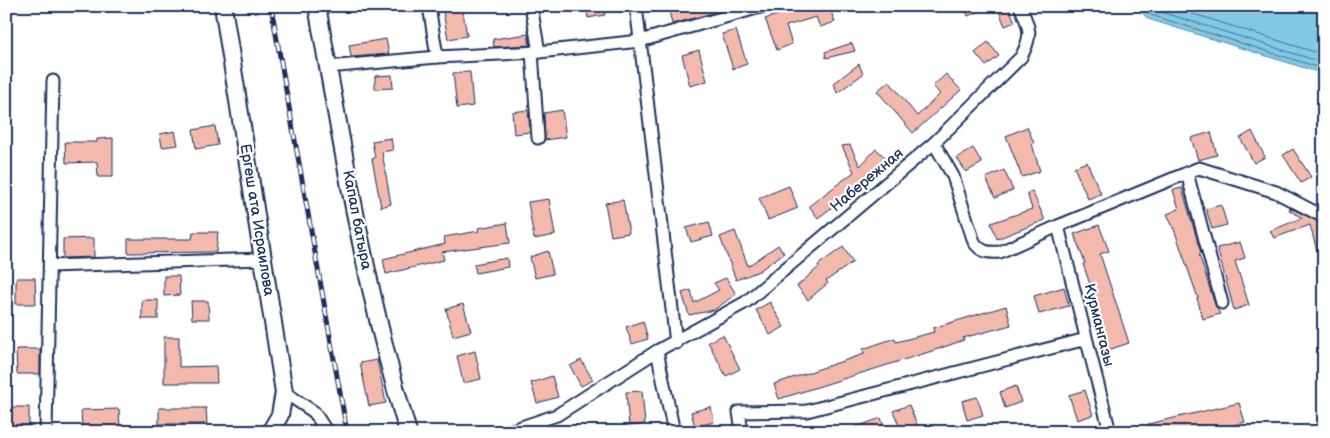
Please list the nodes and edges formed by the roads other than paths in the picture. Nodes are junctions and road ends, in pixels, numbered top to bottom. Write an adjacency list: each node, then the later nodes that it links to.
1 (223, 6): 18 (main road, Ергеш ата Исраилова)
2 (317, 6): 11 (main road, Капал батыра)
3 (429, 6): 10 (street)
4 (531, 6): 9 (street)
5 (636, 6): 8 (street)
6 (764, 6): 8 (street)
7 (1020, 6): 14 (street, Набережная)
8 (640, 42): 9 (street); 22 (street)
9 (536, 52): 10 (street); 13 (street)
10 (437, 57): 11 (street)
11 (328, 67): 28 (main road, Капал батыра)
12 (53, 81): 19 (street)
13 (538, 138)
14 (934, 143): 17 (street); 22 (street, Набережная)
15 (1187, 173): 16 (street); 17 (street); 20 (street)
16 (1324, 218)
17 (1058, 226): 21 (street, Курмангазы)
18 (263, 259): 19 (street); 24 (main road, Ергеш ата Исраилова)
19 (50, 266): 25 (street)
20 (1222, 303)
21 (1086, 339): 31 (street); 32 (street, Курмангазы)
22 (676, 342): 23 (street, Набережная)
23 (657, 352): 29 (street, Набережная); 30 (street)
24 (284, 392): 26 (main road, Ергеш ата Исраилова); 27 (street)
25 (46, 432)
26 (270, 432)
27 (327, 432)
28 (408, 432)
29 (506, 432)
30 (674, 432)
31 (742, 432)
32 (1110, 432)

